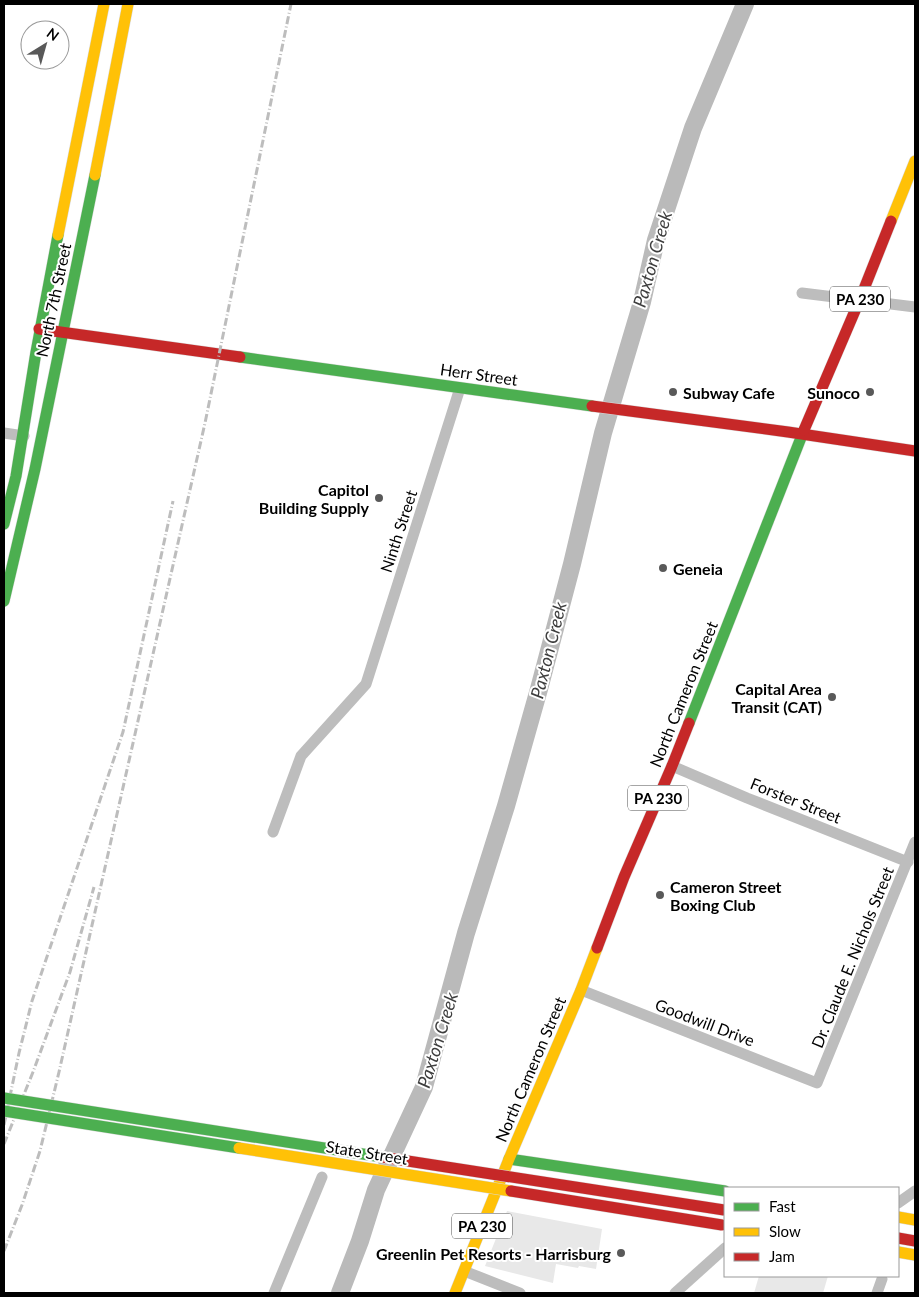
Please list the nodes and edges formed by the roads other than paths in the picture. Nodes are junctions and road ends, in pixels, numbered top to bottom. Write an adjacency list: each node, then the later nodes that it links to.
1 (104, 4): 7 (main road, North 7th Street)
2 (128, 4): 8 (main road, North 7th Street)
3 (915, 161): 5 (main road, North Cameron Street / PA 230)
4 (802, 292): 5 (street)
5 (860, 300): 6 (street); 11 (main road, North Cameron Street / PA 230)
6 (915, 307)
7 (39, 329): 8 (main road, Herr Street); 12 (main road, North 7th Street)
8 (63, 332): 9 (main road, Herr Street); 15 (main road, North 7th Street)
9 (460, 388): 11 (main road, Herr Street); 17 (street, Ninth Street)
10 (4, 433): 12 (street)
11 (802, 434): 13 (main road, Herr Street); 16 (main road, North Cameron Street / PA 230)
12 (24, 436): 14 (main road, North 7th Street)
13 (915, 451)
14 (4, 524)
15 (4, 601)
16 (672, 766): 19 (street, Forster Street); 20 (main road, North Cameron Street / PA 230)
17 (273, 832)
18 (915, 842): 19 (street, Dr. Claude E. Nichols Street)
19 (908, 862): 21 (street, Dr. Claude E. Nichols Street)
20 (581, 990): 21 (street, Goodwill Drive); 24 (main road, North Cameron Street / PA 230)
21 (817, 1083)
22 (4, 1098): 29 (main road, State Street, bridge)
23 (4, 1111): 32 (main road, State Street, bridge)
24 (509, 1159): 26 (main road); 38 (main road, North Cameron Street / PA 230)
25 (322, 1177): 40 (street)
26 (724, 1191)
27 (915, 1191): 28 (street)
28 (899, 1202)
29 (724, 1210)
30 (899, 1217): 31 (main road)
31 (915, 1220)
32 (724, 1225)
33 (899, 1238): 34 (main road)
34 (915, 1241)
35 (724, 1249): 43 (street)
36 (899, 1252): 37 (main road)
37 (915, 1255)
38 (464, 1271): 41 (main road, North Cameron Street / PA 230); 42 (street)
39 (882, 1279): 44 (street)
40 (274, 1293)
41 (455, 1293)
42 (520, 1293)
43 (676, 1293)
44 (878, 1293)

